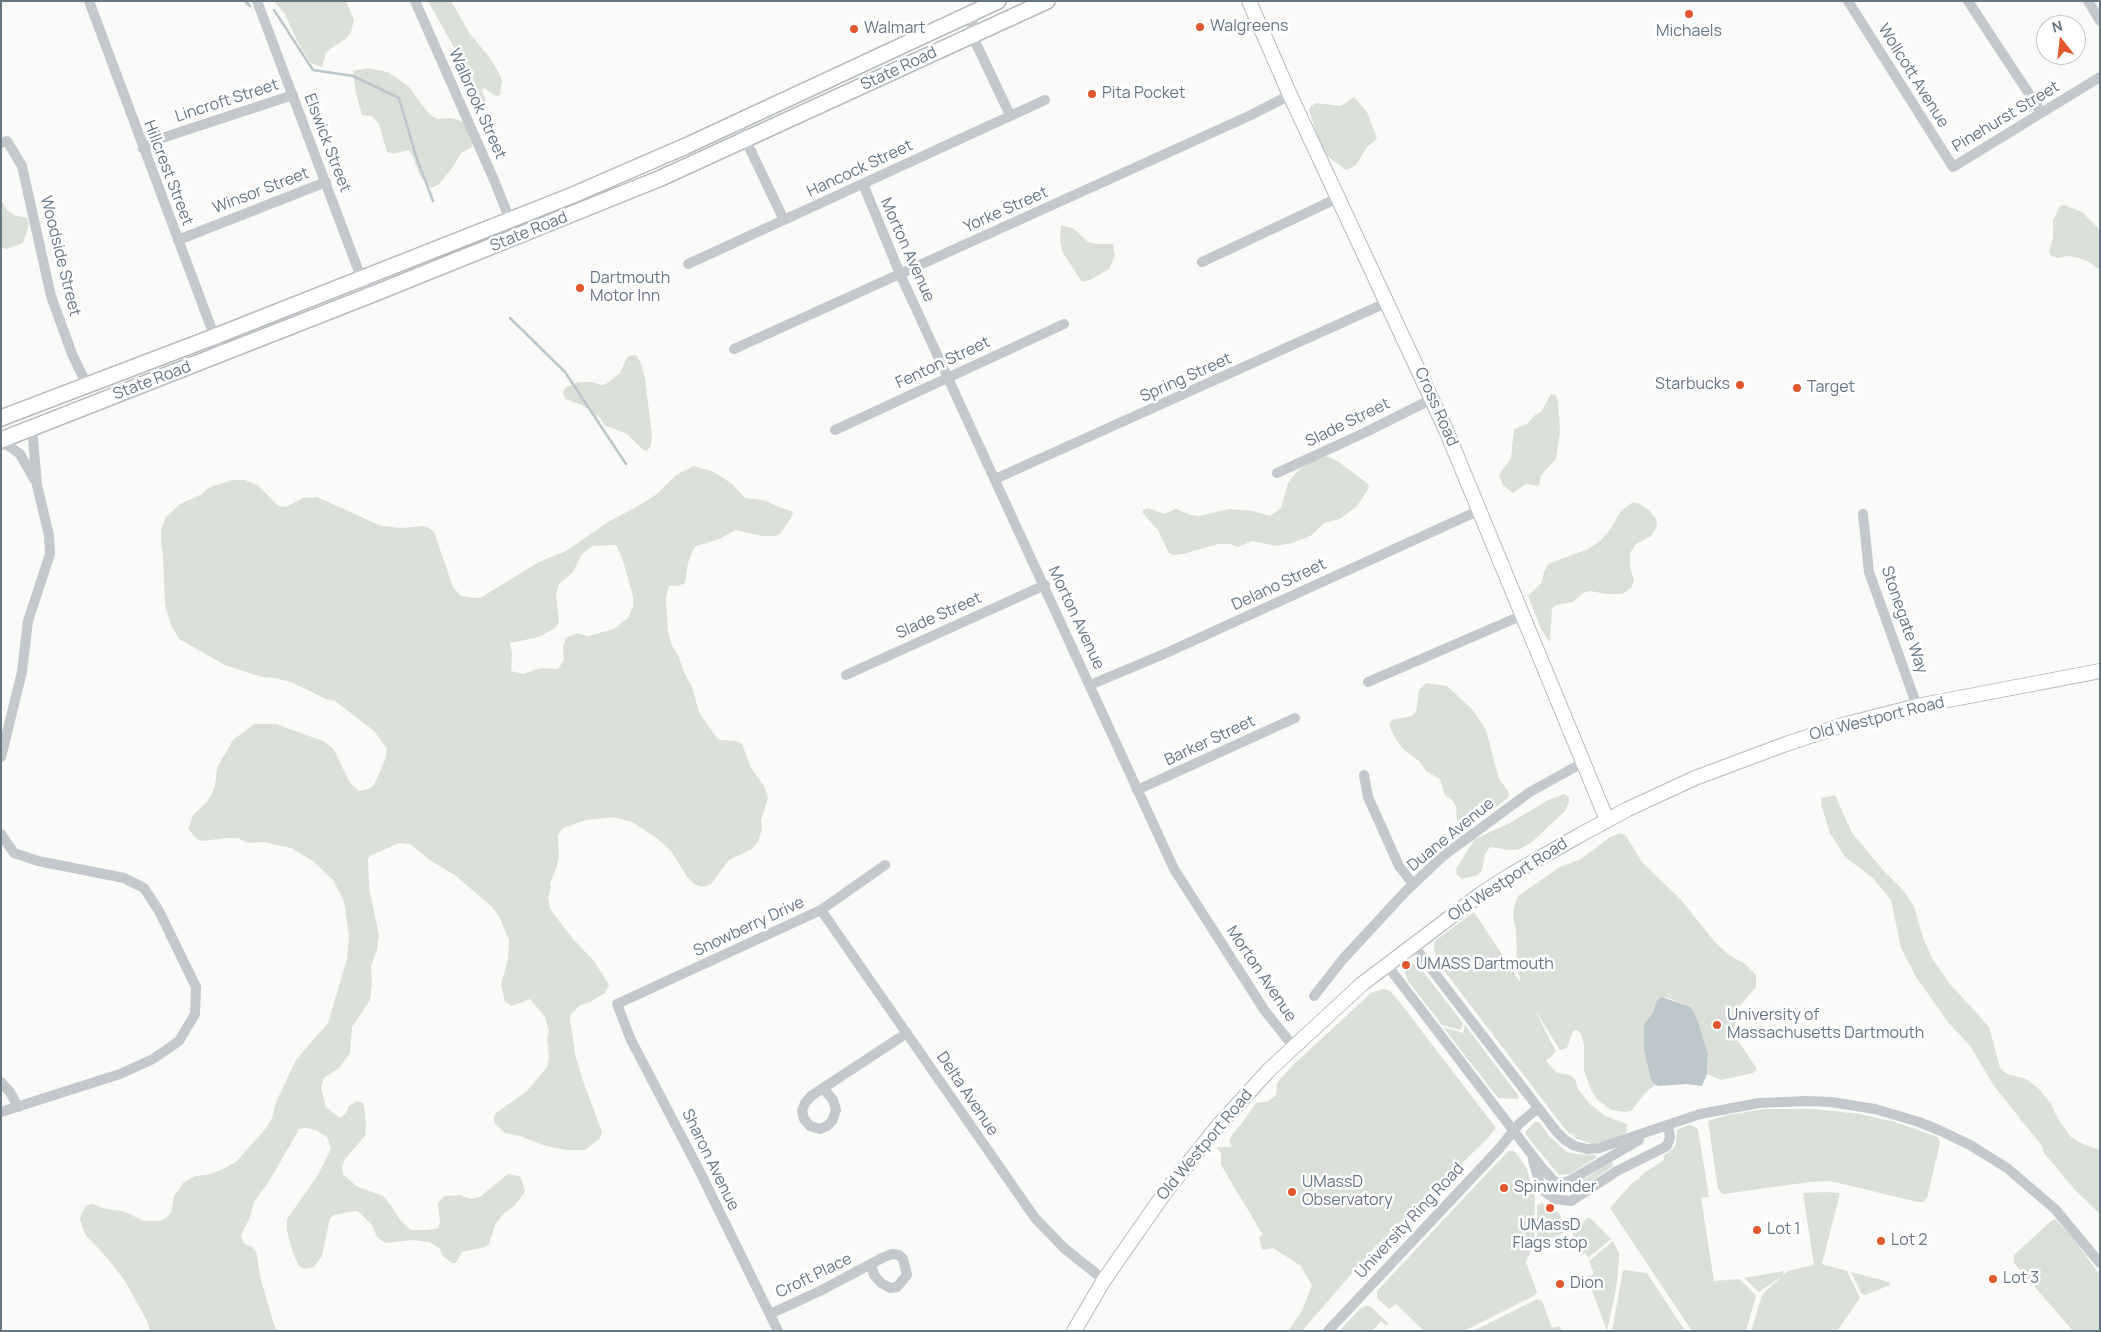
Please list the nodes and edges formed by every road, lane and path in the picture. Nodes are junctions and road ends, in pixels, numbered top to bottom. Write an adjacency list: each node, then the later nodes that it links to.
1 (89, 1): 22 (street, Hillcrest Street)
2 (257, 1): 14 (street, Elswick Street)
3 (415, 1): 27 (street, Walbrook Street)
4 (998, 1): 10 (main road, State Road)
5 (1047, 1): 12 (main road, State Road)
6 (1250, 1): 15 (main road, Cross Road)
7 (1848, 1): 23 (street, Wollcott Avenue)
8 (1968, 1): 17 (street)
9 (2088, 1): 11 (street)
10 (972, 14): 12 (street); 19 (main road, State Road)
11 (2100, 21)
12 (972, 35): 18 (street); 20 (main road, State Road)
13 (2100, 77): 17 (street, Pinehurst Street)
14 (293, 95): 22 (street, Lincroft Street); 24 (street, Elswick Street)
15 (1290, 95): 26 (main road, Cross Road); 32 (street, Yorke Street)
16 (1045, 100): 18 (street, Hancock Street)
17 (2041, 112): 23 (street, Pinehurst Street)
18 (1010, 115): 25 (street, Hancock Street)
19 (737, 122): 20 (street); 27 (main road, State Road)
20 (746, 140): 28 (street); 34 (main road, State Road)
21 (1, 143): 41 (street, Woodside Street)
22 (143, 148): 29 (street, Hillcrest Street)
23 (1953, 167)
24 (326, 182): 29 (street, Winsor Street); 33 (street, Elswick Street)
25 (863, 184): 28 (street, Hancock Street); 32 (street, Morton Avenue)
26 (1338, 198): 30 (street); 35 (main road, Cross Road)
27 (510, 220): 33 (main road, State Road)
28 (784, 220): 31 (street, Hancock Street)
29 (178, 240): 37 (street, Hillcrest Street)
30 (1202, 262)
31 (688, 264)
32 (900, 274): 38 (street, Yorke Street); 40 (street, Morton Avenue)
33 (361, 279): 34 (street, Elswick Street); 37 (main road, State Road)
34 (368, 296): 39 (main road, State Road)
35 (1388, 302): 42 (main road, Cross Road); 49 (street, Spring Street)
36 (1064, 324): 40 (street, Fenton Street)
37 (216, 336): 39 (street, Hillcrest Street); 41 (main road, State Road)
38 (734, 349)
39 (221, 354): 44 (main road, State Road)
40 (949, 377): 45 (street, Fenton Street); 49 (street, Morton Avenue)
41 (86, 385): 43 (main road, State Road)
42 (1432, 399): 48 (street, Slade Street); 51 (main road, Cross Road)
43 (1, 418)
44 (32, 428): 46 (main road, State Road); 50 (street)
45 (834, 430)
46 (1, 440)
47 (1, 445): 50 (street)
48 (1277, 473)
49 (995, 480): 53 (street, Morton Avenue)
50 (37, 485): 61 (street)
51 (1480, 510): 54 (main road, Cross Road); 58 (street, Delano Street)
52 (1863, 514): 59 (street, Stonegate Way)
53 (1045, 585): 56 (street, Slade Street); 58 (street, Morton Avenue)
54 (1523, 615): 57 (street); 62 (main road, Cross Road)
55 (2100, 671): 59 (main road, Old Westport Road)
56 (846, 675)
57 (1368, 682)
58 (1090, 685): 64 (street, Morton Avenue)
59 (1917, 706): 65 (main road, Old Westport Road)
60 (1294, 718): 64 (street, Barker Street)
61 (1, 757)
62 (1584, 762): 65 (main road, Cross Road); 68 (street, Duane Avenue)
63 (1364, 775): 68 (street)
64 (1137, 790): 75 (street, Morton Avenue)
65 (1607, 820): 70 (main road, Old Westport Road)
66 (1, 834): 78 (street)
67 (885, 865): 69 (street, Snowberry Drive)
68 (1413, 884): 72 (street, Duane Avenue)
69 (822, 910): 73 (street, Snowberry Drive); 74 (street, Delta Avenue)
70 (1413, 945): 71 (main road, Old Westport Road); 79 (street)
71 (1387, 965): 75 (main road, Old Westport Road); 82 (street)
72 (1314, 996)
73 (618, 1002): 87 (street, Sharon Avenue)
74 (907, 1033): 77 (street); 86 (street, Delta Avenue)
75 (1293, 1046): 86 (main road, Old Westport Road)
76 (1, 1082): 78 (street)
77 (824, 1089)
78 (18, 1107): 80 (street)
79 (1538, 1108): 81 (street); 82 (street, University Ring Road)
80 (1, 1112)
81 (1668, 1125): 83 (street); 83 (street); 84 (street)
82 (1513, 1130): 83 (street); 90 (street, University Ring Road)
83 (1527, 1149)
84 (2100, 1263)
85 (871, 1264): 87 (street, Croft Place)
86 (1104, 1280): 89 (main road, Old Westport Road)
87 (770, 1314): 88 (street, Sharon Avenue)
88 (778, 1331)
89 (1074, 1331)
90 (1328, 1331)

